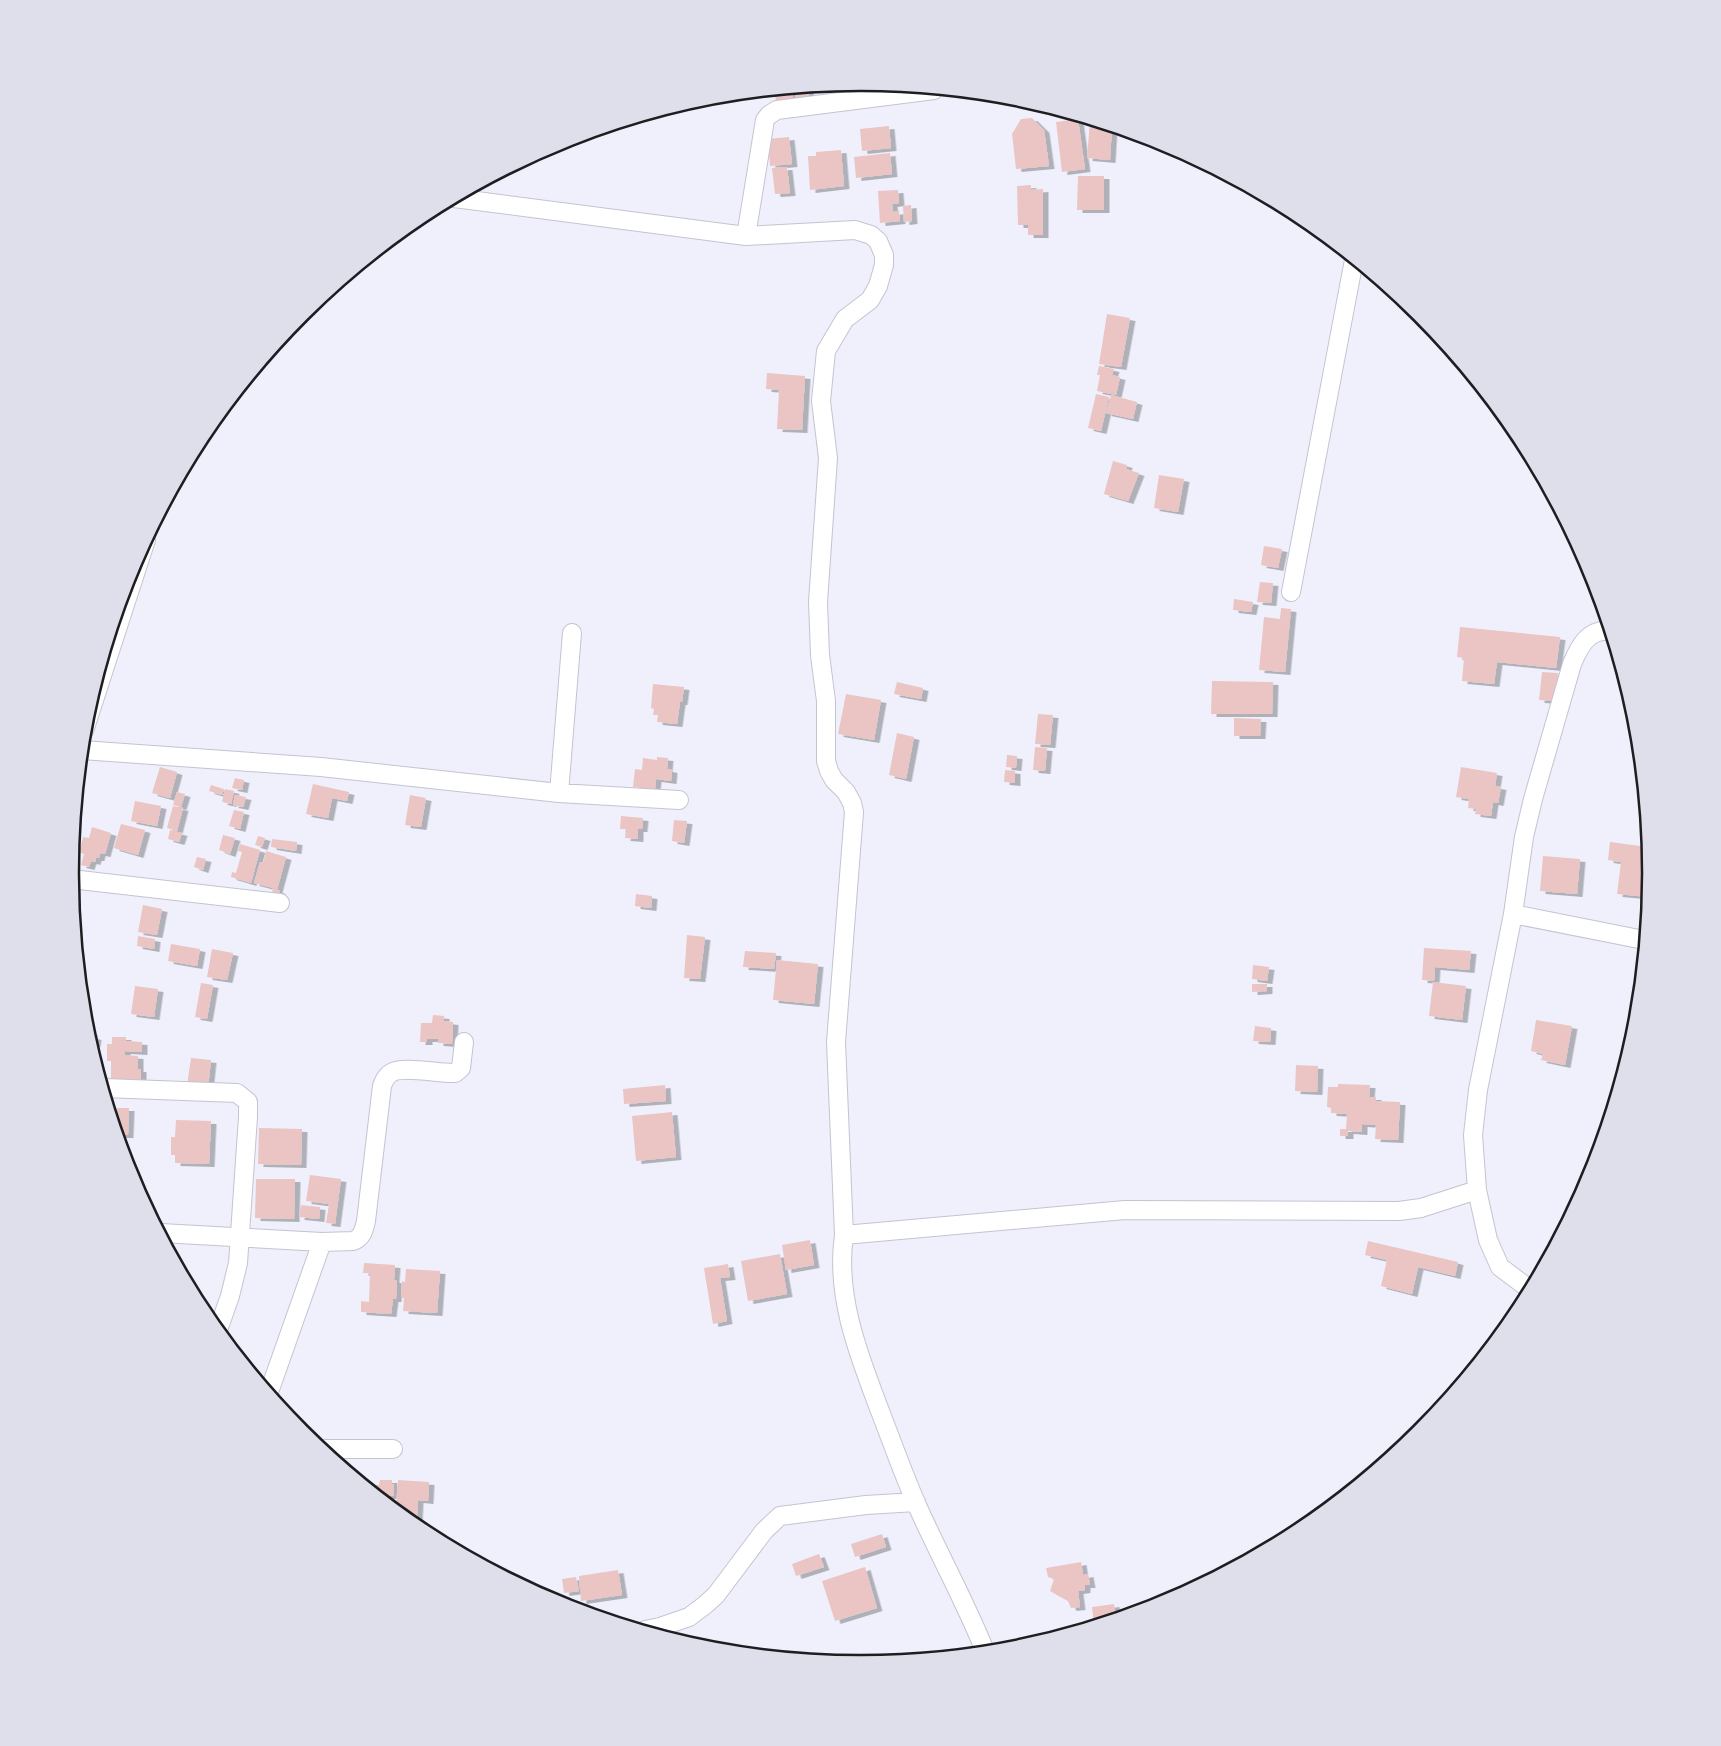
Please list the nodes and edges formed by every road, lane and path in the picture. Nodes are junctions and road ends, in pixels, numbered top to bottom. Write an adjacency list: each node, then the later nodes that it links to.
1 (911, 93): 3 (street)
2 (465, 199): 3 (street)
3 (746, 236): 19 (street)
4 (1353, 266): 5 (street)
5 (1291, 592)
6 (1604, 631): 13 (street)
7 (572, 633): 9 (street)
8 (89, 750): 9 (street)
9 (559, 793): 10 (street)
10 (679, 800)
11 (79, 880): 12 (street)
12 (280, 903)
13 (1513, 914): 14 (street); 17 (street)
14 (1640, 939)
15 (464, 1042): 21 (street)
16 (109, 1088): 20 (street)
17 (1477, 1190): 19 (street); 22 (street)
18 (167, 1233): 20 (street)
19 (844, 1235): 27 (street)
20 (240, 1238): 21 (street); 23 (street)
21 (322, 1242): 24 (street)
22 (1525, 1285)
23 (221, 1322)
24 (271, 1385)
25 (332, 1449): 26 (street)
26 (393, 1449)
27 (916, 1502): 28 (street); 29 (street)
28 (657, 1628)
29 (982, 1645)

